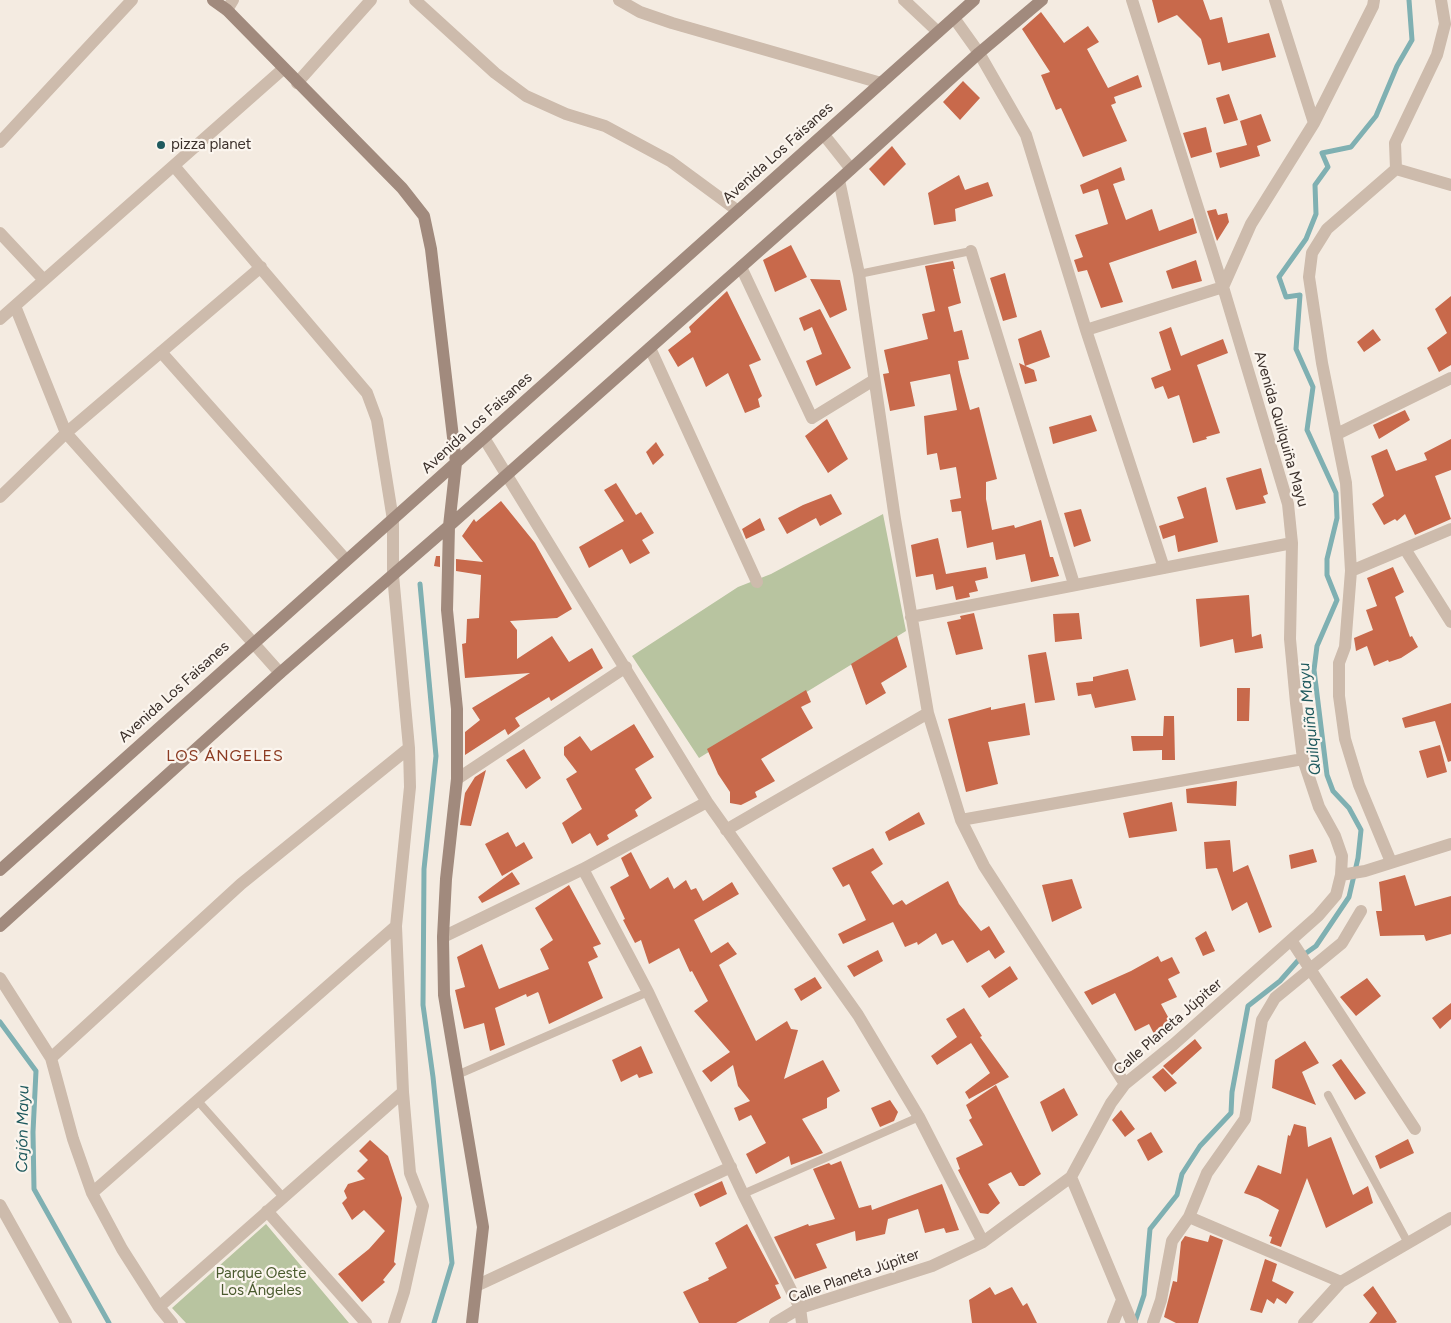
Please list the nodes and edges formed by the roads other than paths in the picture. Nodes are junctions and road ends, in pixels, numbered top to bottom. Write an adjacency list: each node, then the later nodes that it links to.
1 (132, 0): 22 (street)
2 (213, 0): 13 (street)
3 (371, 0): 19 (street)
4 (415, 0): 28 (street)
5 (619, 0): 18 (street)
6 (904, 0): 15 (street)
7 (974, 0): 14 (street, Avenida Los Faisanes)
8 (1042, 0): 16 (street)
9 (1132, 0): 35 (street, Avenida Quilquiña Mayu)
10 (1275, 0): 20 (street)
11 (1374, 0): 20 (street)
12 (1441, 0): 25 (street)
13 (230, 5): 17 (street)
14 (954, 18): 15 (street, Avenida Los Faisanes); 16 (street)
15 (938, 32): 18 (street, Avenida Los Faisanes)
16 (979, 53): 24 (street); 38 (street)
17 (283, 69): 19 (street); 23 (street)
18 (881, 83): 21 (street, Avenida Los Faisanes)
19 (297, 84): 46 (street)
20 (1314, 123): 35 (street)
21 (824, 135): 24 (street); 28 (street, Avenida Los Faisanes)
22 (0, 142)
23 (174, 166): 31 (street); 34 (street)
24 (851, 169): 26 (street)
25 (1396, 170): 27 (street); 44 (street)
26 (839, 180): 32 (street); 33 (street)
27 (1451, 185)
28 (738, 211): 45 (street, Avenida Los Faisanes)
29 (0, 233): 34 (street)
30 (971, 251): 33 (lane); 59 (street)
31 (260, 267): 40 (street); 49 (street)
32 (741, 267): 39 (street); 42 (street)
33 (859, 274): 42 (street)
34 (44, 280): 36 (street)
35 (1223, 287): 38 (street); 52 (street, Avenida Quilquiña Mayu)
36 (15, 306): 37 (street); 43 (street)
37 (0, 319)
38 (1086, 330): 55 (street)
39 (650, 348): 47 (street); 58 (street)
40 (161, 352): 43 (street); 54 (street)
41 (1451, 378): 44 (street)
42 (874, 380): 60 (street)
43 (66, 434): 48 (street); 62 (street)
44 (1337, 434): 56 (street)
45 (484, 438): 46 (street, Avenida Los Faisanes); 47 (street)
46 (456, 463): 49 (street, Avenida Los Faisanes); 50 (street)
47 (507, 474): 50 (street); 63 (street)
48 (0, 497)
49 (393, 520): 54 (street, Avenida Los Faisanes); 57 (street)
50 (449, 526): 57 (street); 68 (street)
51 (1451, 529): 53 (street)
52 (1292, 543): 55 (street); 67 (street, Avenida Quilquiña Mayu)
53 (1405, 549): 56 (street); 61 (street)
54 (346, 560): 62 (street, Avenida Los Faisanes)
55 (1164, 568): 59 (street)
56 (1352, 571): 73 (street)
57 (393, 575): 64 (street); 66 (street)
58 (757, 582)
59 (1074, 584): 60 (street)
60 (911, 617): 65 (street)
61 (1451, 622)
62 (252, 643): 64 (street); 75 (street, Avenida Los Faisanes)
63 (626, 668): 68 (street); 69 (street)
64 (280, 673): 78 (street)
65 (928, 713): 70 (street); 71 (street)
66 (409, 748): 79 (street); 85 (street)
67 (1303, 758): 70 (street); 76 (street, Avenida Quilquiña Mayu)
68 (457, 779): 80 (street)
69 (707, 802): 71 (street); 74 (street)
70 (961, 820): 87 (street)
71 (726, 830): 91 (street)
72 (1451, 844): 73 (street)
73 (1391, 862): 76 (street)
74 (583, 869): 80 (street); 84 (street)
75 (0, 870)
76 (1341, 875): 81 (street, Avenida Quilquiña Mayu)
77 (1361, 911): 82 (street)
78 (0, 926)
79 (396, 926): 88 (street); 90 (street)
80 (443, 936): 86 (street)
81 (1291, 940): 82 (street); 87 (street, Calle Planeta Júpiter)
82 (1311, 969): 92 (street); 100 (street)
83 (0, 978): 85 (street)
84 (648, 992): 86 (lane); 93 (street)
85 (51, 1058): 95 (street)
86 (457, 1075): 105 (street)
87 (1125, 1084): 94 (street, Calle Planeta Júpiter)
88 (403, 1092): 97 (street); 112 (street)
89 (1328, 1095): 103 (lane)
90 (197, 1100): 95 (street); 97 (lane)
91 (919, 1118): 96 (lane); 102 (street)
92 (1415, 1130)
93 (731, 1167): 96 (street); 105 (street)
94 (1070, 1177): 102 (street, Calle Planeta Júpiter); 106 (street)
95 (92, 1193): 107 (street)
96 (743, 1194): 108 (street)
97 (284, 1197): 99 (street)
98 (0, 1205): 109 (street)
99 (267, 1211): 107 (street); 111 (street)
100 (1189, 1217): 104 (street); 118 (street)
101 (1451, 1218): 103 (street)
102 (983, 1242): 108 (street, Calle Planeta Júpiter)
103 (1408, 1243): 104 (street)
104 (1341, 1282): 119 (street)
105 (478, 1285): 113 (street)
106 (1122, 1300): 116 (street); 117 (street)
107 (159, 1307): 110 (street)
108 (800, 1308): 114 (street, Calle Planeta Júpiter); 115 (street)
109 (66, 1323)
110 (172, 1323)
111 (366, 1323)
112 (394, 1323)
113 (472, 1323)
114 (775, 1323)
115 (802, 1323)
116 (1113, 1323)
117 (1132, 1323)
118 (1153, 1323)
119 (1304, 1323)

